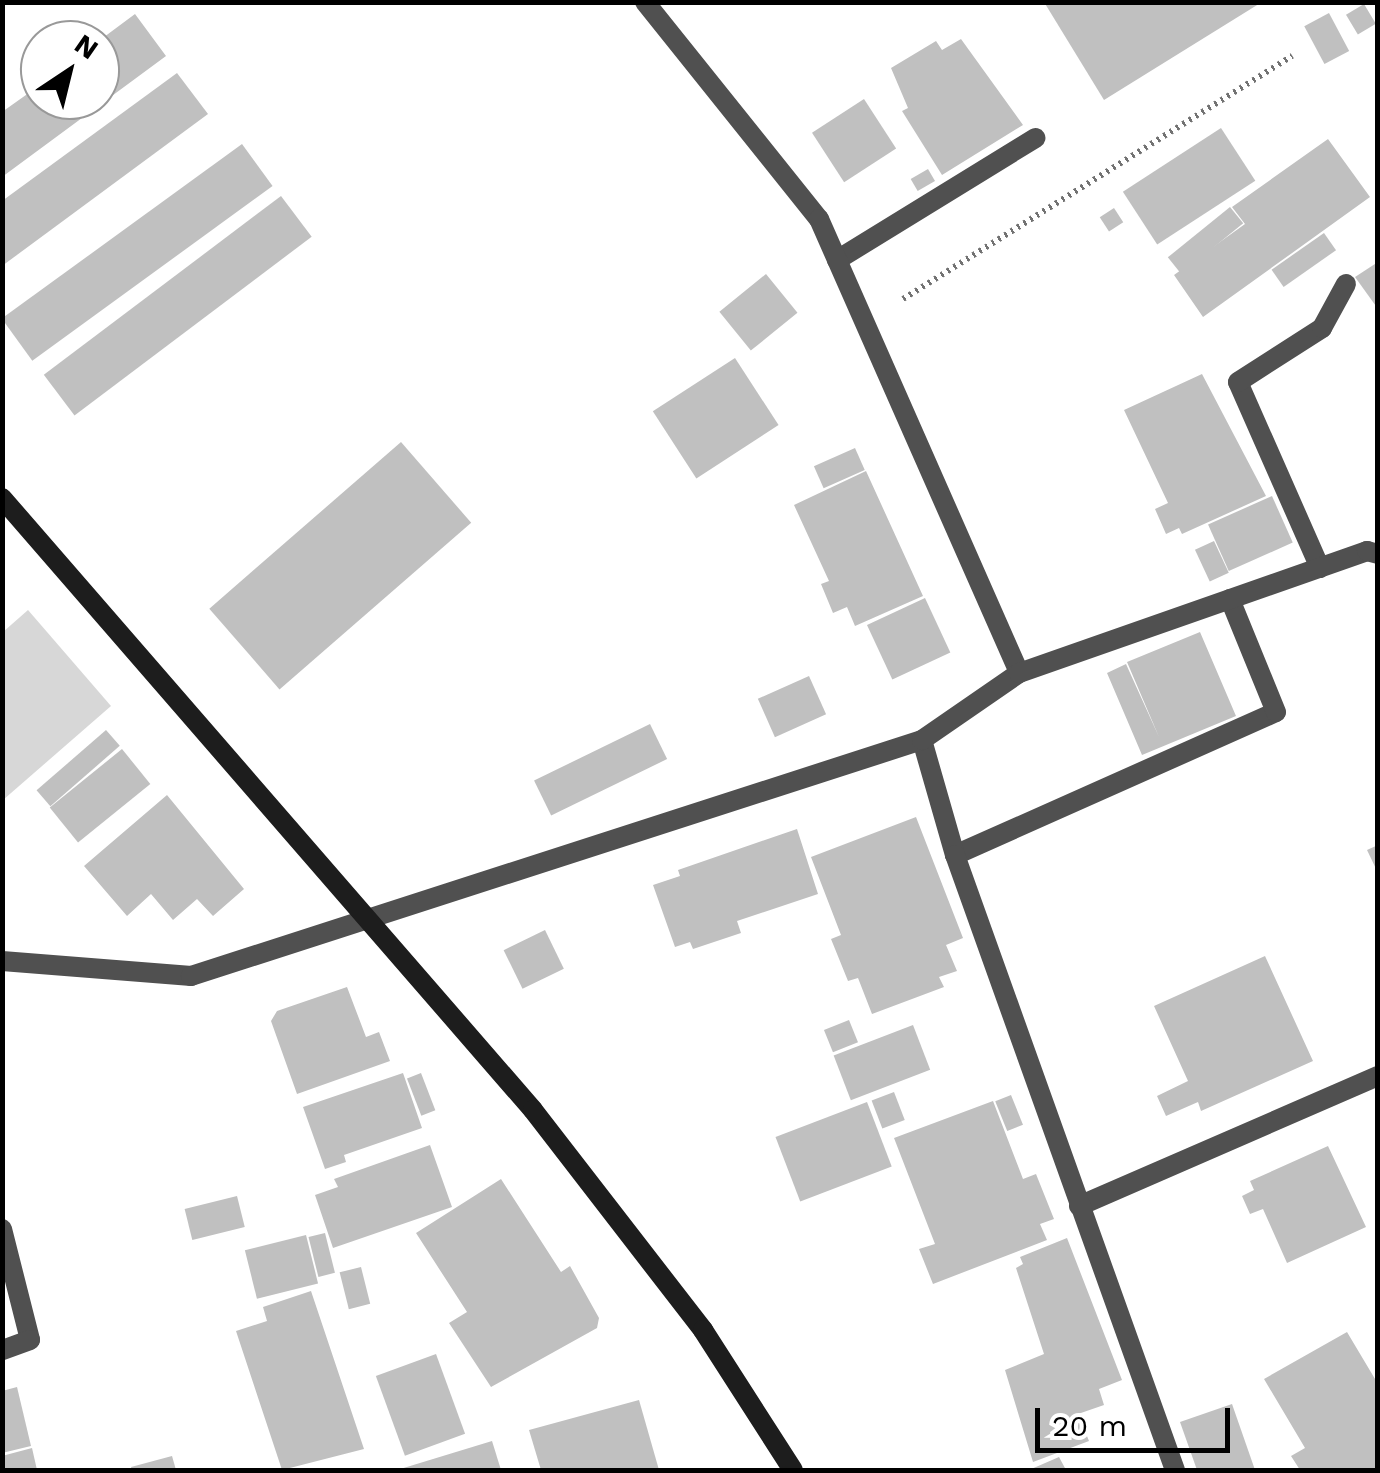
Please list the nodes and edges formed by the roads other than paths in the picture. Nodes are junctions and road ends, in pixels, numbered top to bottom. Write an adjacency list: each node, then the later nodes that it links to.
1 (645, 2): 3 (street)
2 (1034, 138): 3 (street)
3 (837, 260): 9 (street)
4 (1346, 284): 7 (street)
5 (2, 498): 12 (street)
6 (1378, 554): 7 (street)
7 (1320, 568): 8 (street)
8 (1230, 599): 9 (street); 11 (street)
9 (1019, 672): 10 (street)
10 (922, 740): 11 (street); 12 (street)
11 (955, 855): 15 (street)
12 (368, 918): 13 (street); 18 (street)
13 (2, 961)
14 (1378, 1076): 15 (street)
15 (1079, 1206): 19 (street)
16 (2, 1229): 17 (street)
17 (2, 1350)
18 (792, 1470)
19 (1176, 1470)

